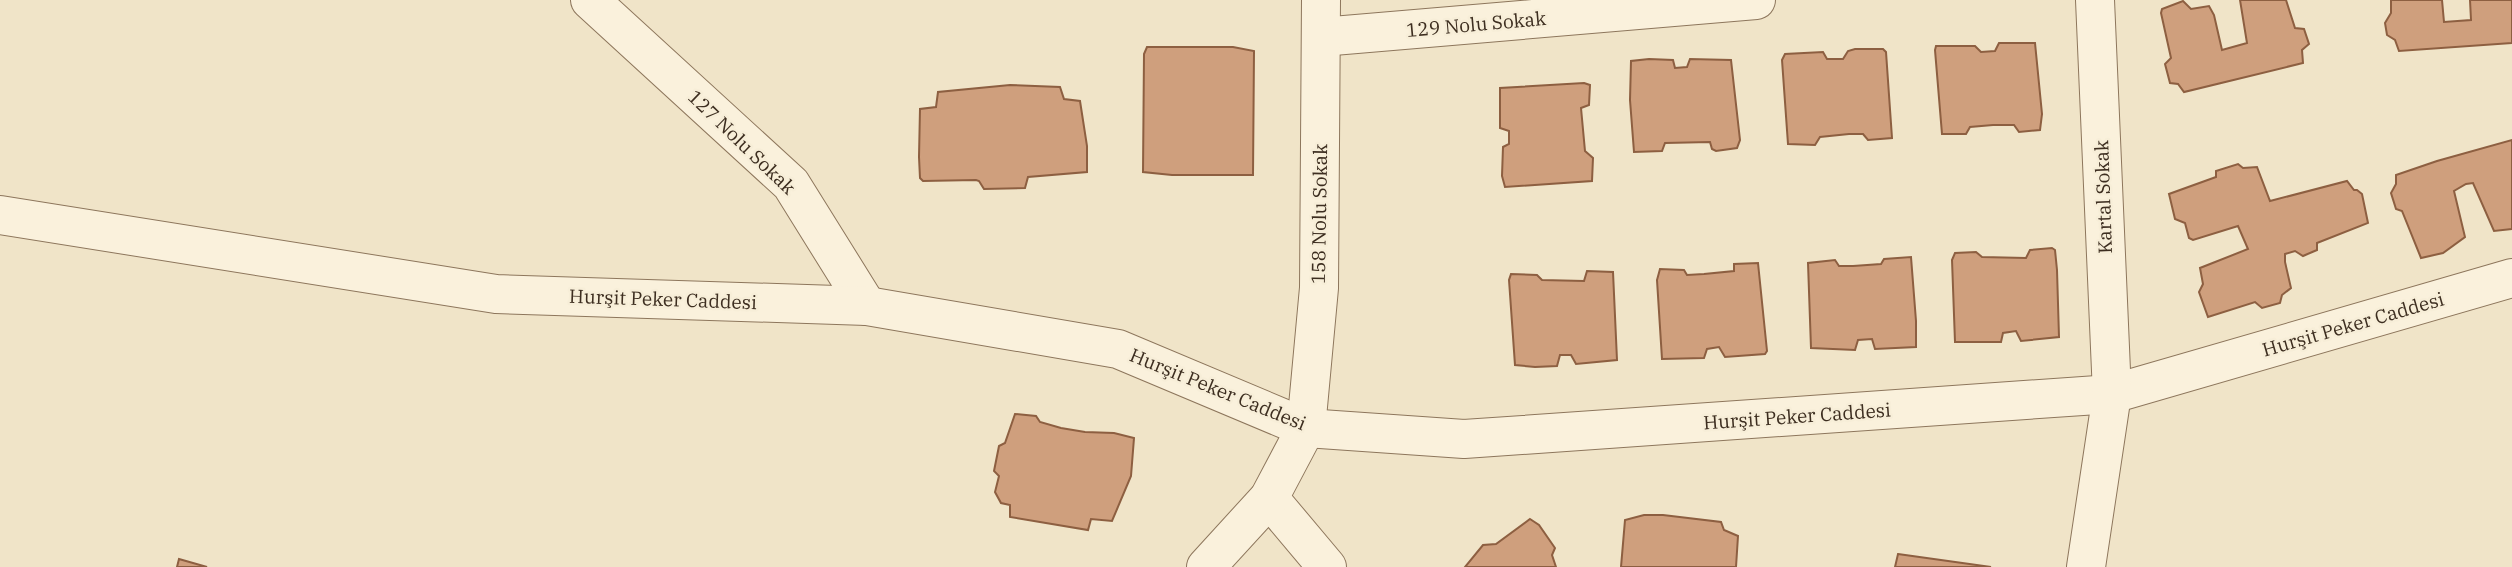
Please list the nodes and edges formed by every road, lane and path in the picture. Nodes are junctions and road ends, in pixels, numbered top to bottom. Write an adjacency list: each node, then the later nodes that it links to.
1 (590, 0): 9 (street, 127 Nolu Sokak)
2 (1321, 0): 6 (street, 158 Nolu Sokak)
3 (1756, 0): 5 (street, 129 Nolu Sokak)
4 (2095, 0): 10 (street, Kartal Sokak)
5 (1630, 5): 6 (street, 129 Nolu Sokak)
6 (1321, 37): 11 (street, 158 Nolu Sokak)
7 (0, 215): 9 (street, Hurşit Peker Caddesi)
8 (2512, 278): 10 (street, Hurşit Peker Caddesi)
9 (867, 306): 11 (street, Hurşit Peker Caddesi)
10 (2112, 394): 11 (street, Hurşit Peker Caddesi); 15 (street, Kartal Sokak)
11 (1306, 428): 12 (street)
12 (1269, 498): 13 (street); 14 (street)
13 (1206, 567)
14 (1327, 567)
15 (2086, 567)

